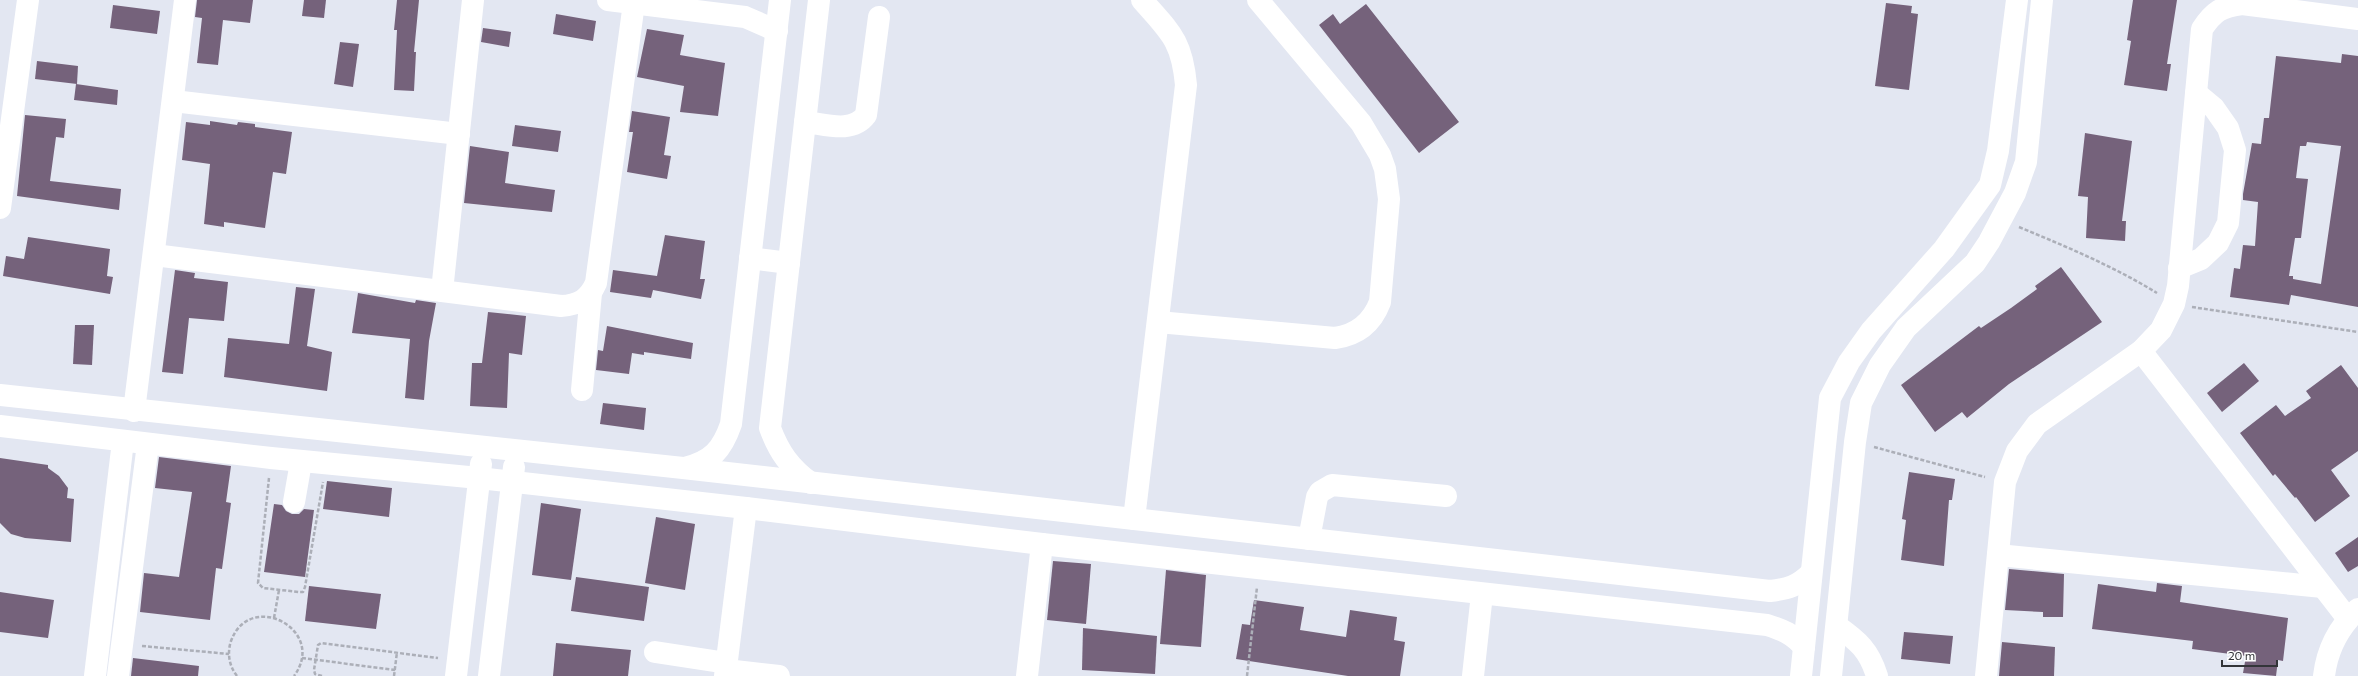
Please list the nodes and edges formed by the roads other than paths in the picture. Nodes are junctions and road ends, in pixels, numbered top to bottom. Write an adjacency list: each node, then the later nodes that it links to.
1 (28, 0): 16 (street)
2 (185, 0): 18 (street)
3 (473, 0): 20 (street)
4 (608, 0): 9 (street)
5 (780, 0): 15 (street)
6 (819, 0): 19 (street)
7 (1142, 0): 28 (street)
8 (1258, 0): 28 (street)
9 (634, 3): 10 (street); 27 (street)
10 (728, 7): 15 (street)
11 (2016, 8): 12 (street); 50 (street)
12 (2041, 9): 54 (street)
13 (880, 17): 19 (street)
14 (2358, 20): 17 (street)
15 (777, 31): 23 (street)
16 (8, 84): 21 (street)
17 (2196, 93): 25 (street); 25 (street)
18 (173, 101): 20 (street); 22 (street)
19 (805, 122): 24 (street)
20 (459, 134): 26 (street)
21 (0, 208)
22 (154, 255): 26 (street); 32 (street)
23 (750, 258): 24 (street); 39 (street)
24 (789, 263): 42 (street)
25 (2179, 268): 29 (street)
26 (442, 291): 27 (street)
27 (591, 293): 30 (street)
28 (1158, 322): 46 (street)
29 (2141, 351): 49 (street); 51 (street)
30 (582, 390)
31 (0, 395): 32 (street)
32 (134, 411): 36 (street)
33 (0, 426): 34 (street)
34 (122, 441): 35 (street); 59 (street)
35 (148, 444): 38 (street); 60 (street)
36 (483, 447): 37 (street); 40 (street)
37 (516, 451): 39 (street); 41 (street)
38 (301, 462): 40 (street); 44 (street)
39 (684, 468): 42 (street)
40 (479, 478): 41 (street); 57 (street)
41 (512, 481): 45 (street); 61 (street)
42 (811, 483): 46 (street)
43 (1446, 496): 47 (street)
44 (294, 502)
45 (746, 508): 48 (street); 58 (street)
46 (1134, 519): 47 (street)
47 (1309, 539): 50 (street)
48 (1042, 544): 52 (street); 63 (street)
49 (1998, 554): 51 (street); 68 (street)
50 (1811, 573): 55 (street)
51 (2323, 587): 53 (street)
52 (1482, 594): 55 (street); 64 (street)
53 (2353, 614): 69 (street)
54 (1837, 626): 66 (street); 67 (street)
55 (1804, 647): 65 (street)
56 (655, 652): 58 (street)
57 (457, 668)
58 (726, 670): 62 (street)
59 (95, 676)
60 (118, 676)
61 (490, 676)
62 (779, 676)
63 (1027, 676)
64 (1473, 676)
65 (1801, 676)
66 (1831, 676)
67 (1877, 676)
68 (1986, 676)
69 (2324, 676)

